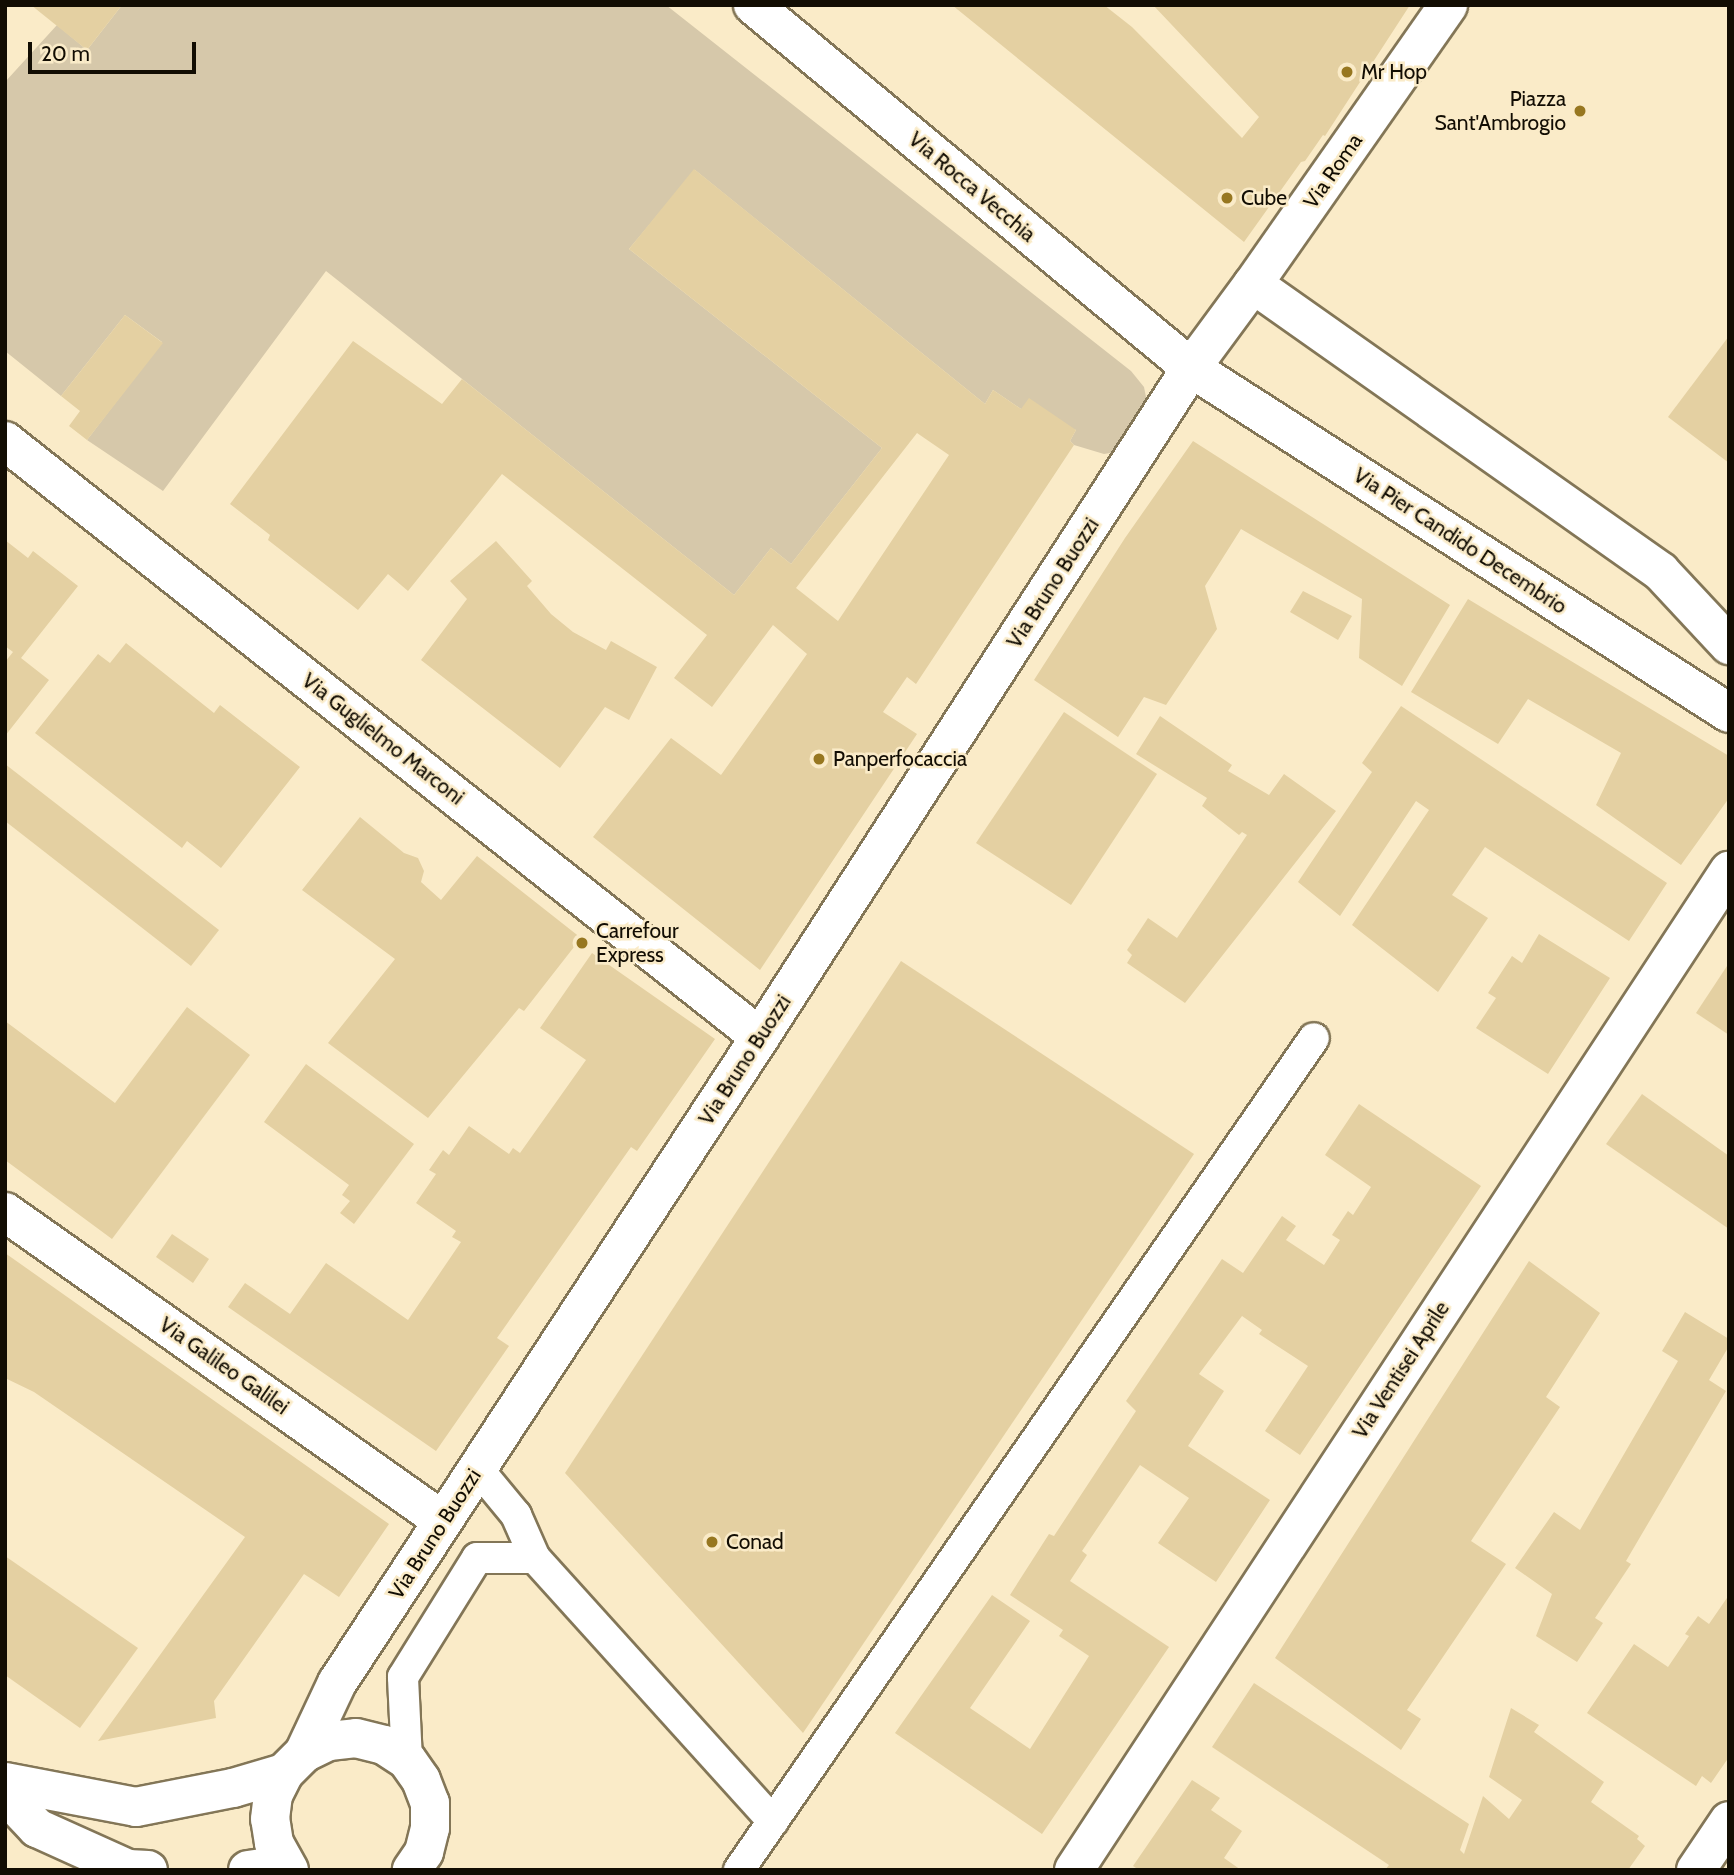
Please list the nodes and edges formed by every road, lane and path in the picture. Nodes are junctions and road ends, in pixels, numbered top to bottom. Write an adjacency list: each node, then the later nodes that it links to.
1 (753, 5): 4 (street, Via Rocca Vecchia)
2 (1448, 5): 3 (street, Via Roma)
3 (1254, 284): 4 (street, Via Roma); 6 (street)
4 (1191, 368): 7 (street, Via Pier Candido Decembrio); 9 (street, Via Bruno Buozzi)
5 (5, 440): 9 (street, Via Guglielmo Marconi)
6 (1729, 645)
7 (1723, 708)
8 (1729, 871): 25 (street, Via Ventisei Aprile)
9 (760, 1037): 12 (street, Via Bruno Buozzi)
10 (1314, 1038): 19 (lane)
11 (5, 1212): 13 (street, Via Galileo Galilei)
12 (478, 1469): 13 (street, Via Bruno Buozzi); 14 (lane)
13 (443, 1521): 16 (street, Via Bruno Buozzi)
14 (535, 1558): 15 (lane); 19 (lane)
15 (407, 1760): 16 (street); 21 (street)
16 (294, 1763): 17 (street); 22 (street, Via Bruno Buozzi)
17 (5, 1782)
18 (5, 1794): 23 (street)
19 (773, 1821): 24 (lane)
20 (1729, 1821): 26 (street)
21 (420, 1864)
22 (274, 1868)
23 (148, 1870)
24 (739, 1870)
25 (1074, 1870)
26 (1696, 1870)

